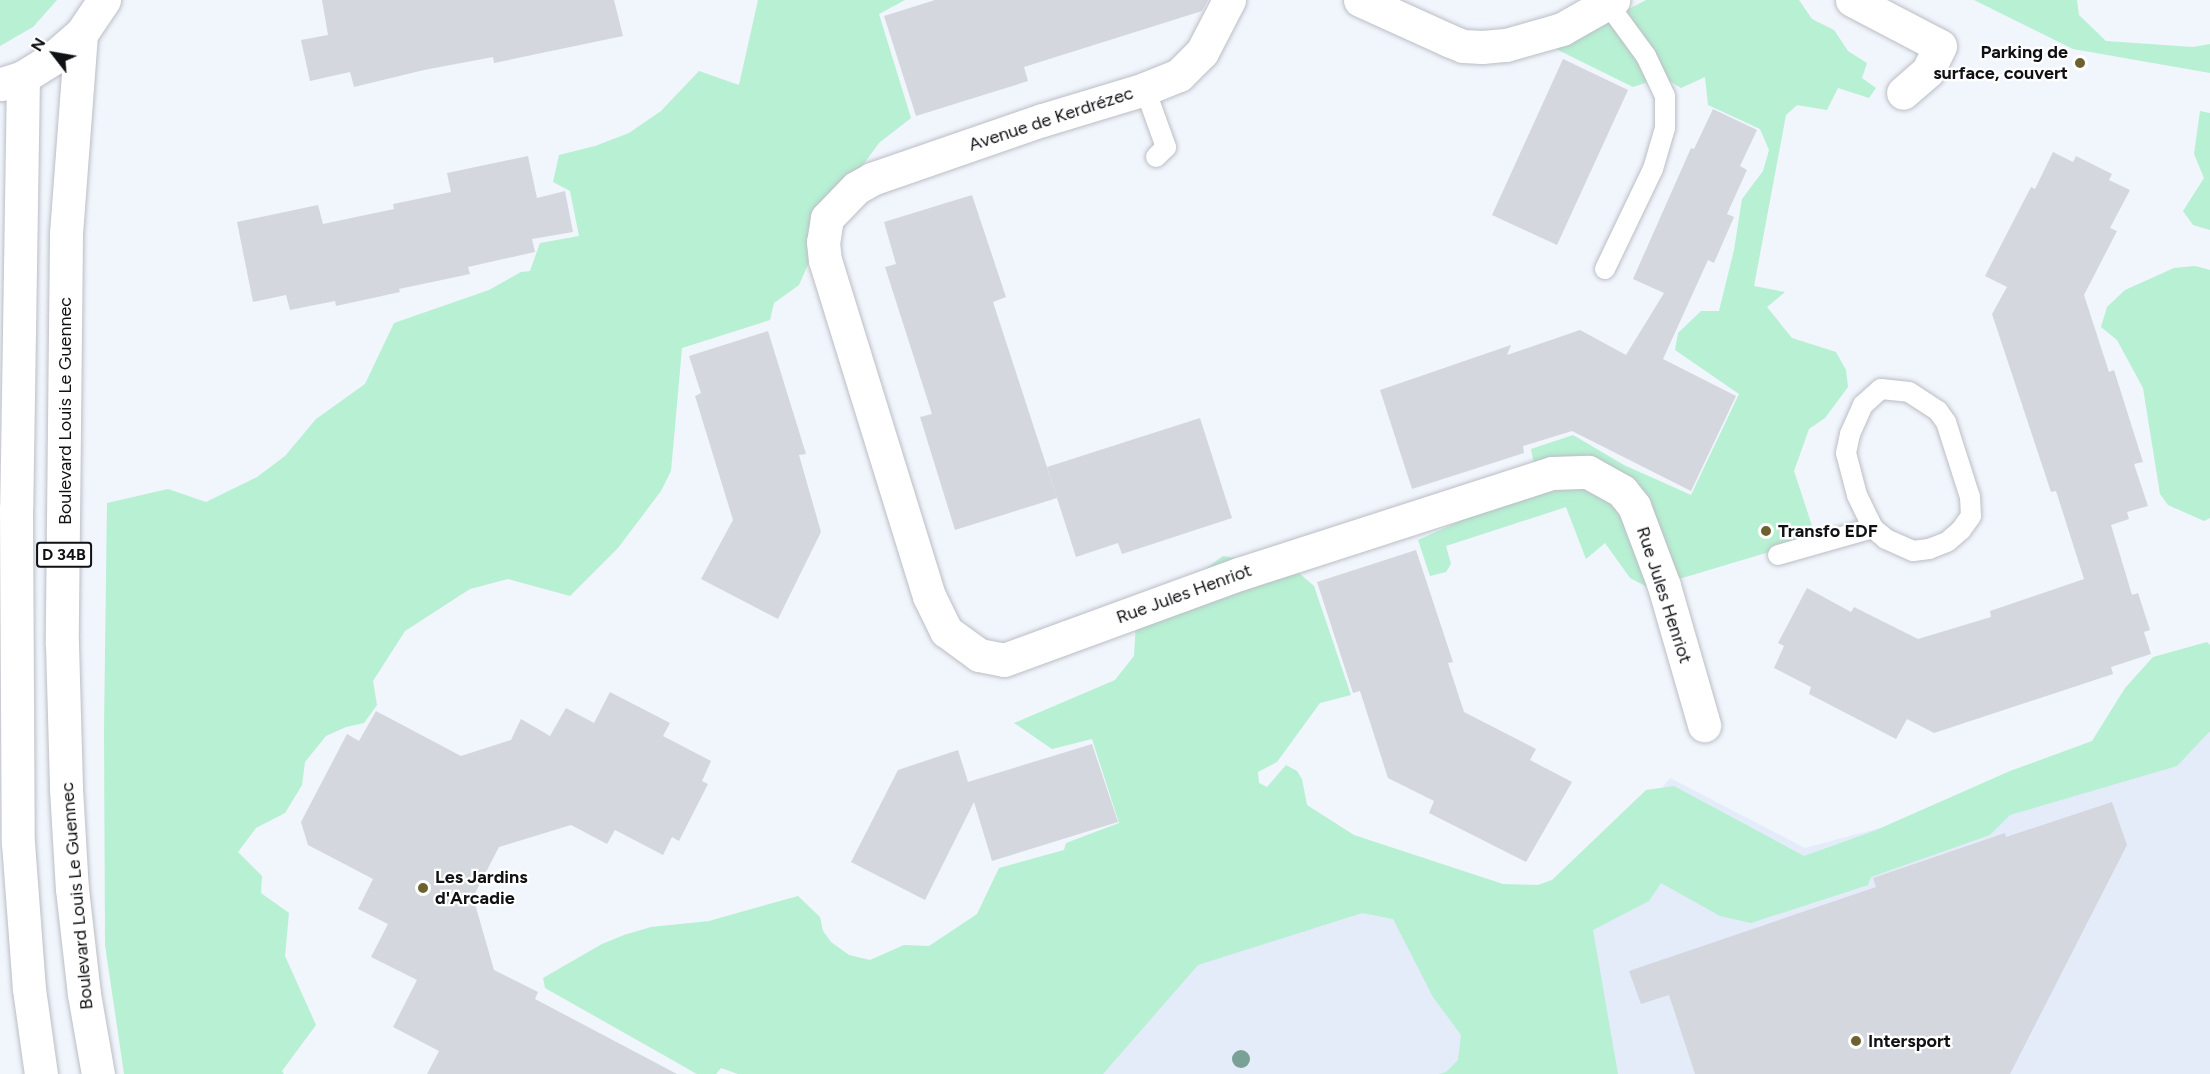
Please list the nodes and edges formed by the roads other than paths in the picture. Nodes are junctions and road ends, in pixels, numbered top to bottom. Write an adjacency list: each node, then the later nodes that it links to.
1 (104, 0): 6 (street)
2 (1230, 0): 8 (street, Avenue de Kerdrézec)
3 (1360, 0): 5 (street)
4 (1852, 0): 9 (street)
5 (1610, 2): 12 (lane)
6 (81, 34): 7 (street); 17 (street, Boulevard Louis Le Guennec / D 34B)
7 (11, 80): 16 (street)
8 (1144, 89): 10 (lane); 11 (street, Avenue de Kerdrézec)
9 (1903, 93)
10 (1156, 157)
11 (841, 201): 15 (street, Rue Jules Henriot)
12 (1605, 269)
13 (1873, 528): 13 (lane); 14 (lane)
14 (1778, 555)
15 (1704, 726)
16 (41, 1074)
17 (98, 1074)

